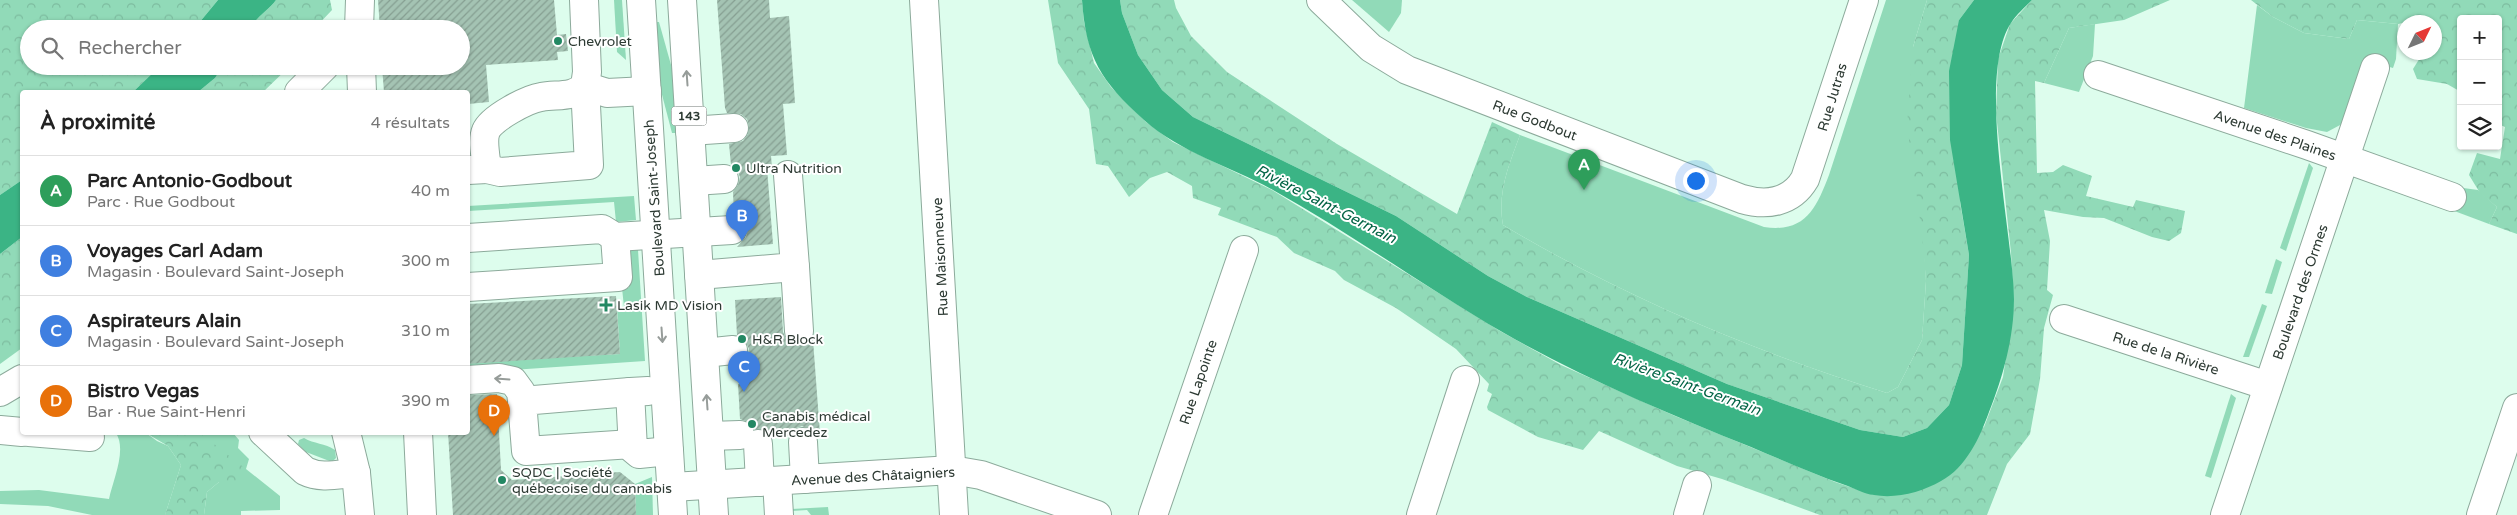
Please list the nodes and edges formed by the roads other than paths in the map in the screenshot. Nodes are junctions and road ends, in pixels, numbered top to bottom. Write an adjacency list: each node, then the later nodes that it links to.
1 (360, 0): 8 (street)
2 (584, 0): 13 (street)
3 (641, 0): 16 (street, Boulevard Saint-Joseph)
4 (682, 0): 18 (street, 143, one-way to 4)
5 (924, 0): 59 (street, Rue Maisonneuve)
6 (1321, 0): 24 (street, Rue Godbout)
7 (1864, 0): 24 (street, Rue Jutras)
8 (360, 20)
9 (2375, 68): 19 (street, Boulevard des Ormes)
10 (2098, 74): 19 (street, Avenue des Plaines)
11 (316, 75): 14 (street)
12 (361, 75): 15 (street)
13 (585, 86): 16 (street); 20 (street); 20 (street)
14 (301, 90)
15 (362, 90)
16 (647, 91): 28 (street, Boulevard Saint-Joseph)
17 (734, 128): 18 (street)
18 (690, 131): 23 (street, 143)
19 (2345, 160): 25 (street, Avenue des Plaines); 42 (street, Boulevard des Ormes)
20 (477, 170)
21 (788, 175): 32 (street)
22 (724, 179): 23 (street)
23 (694, 181): 27 (street, 143)
24 (1796, 191)
25 (2452, 197)
26 (732, 230): 27 (street)
27 (697, 231): 28 (street); 33 (street, 143)
28 (656, 234): 29 (street); 43 (street, Boulevard Saint-Joseph, one-way to 43)
29 (615, 237): 30 (street); 34 (street)
30 (470, 238)
31 (1244, 250): 72 (street, Rue Lapointe)
32 (795, 267): 33 (street); 36 (street)
33 (700, 275): 38 (street, 143)
34 (470, 287)
35 (2064, 319): 42 (street, Rue de la Rivière)
36 (799, 331)
37 (732, 350): 38 (street)
38 (704, 353): 55 (street, 143, one-way to 38)
39 (20, 380): 44 (street)
40 (470, 380): 46 (street, one-way to 40)
41 (1465, 380): 73 (street)
42 (2268, 386): 75 (street, Boulevard des Ormes)
43 (666, 390): 45 (street); 58 (street, Boulevard Saint-Joseph)
44 (0, 392)
45 (630, 392): 46 (street); 57 (street)
46 (522, 400): 57 (street)
47 (2516, 415): 76 (street)
48 (0, 430): 49 (street)
49 (20, 432)
50 (66, 435): 51 (street)
51 (89, 435)
52 (266, 435): 65 (street)
53 (347, 435): 65 (street)
54 (418, 435): 66 (street)
55 (710, 436): 61 (street); 62 (street, 143)
56 (803, 442): 60 (street)
57 (632, 444): 58 (street)
58 (670, 452): 64 (street, Boulevard Saint-Joseph)
59 (952, 470): 60 (street, Avenue des Châtaigniers); 70 (street, Rue Maisonneuve); 71 (street, Avenue des Châtaigniers)
60 (805, 480): 61 (street, Avenue des Châtaigniers)
61 (769, 482): 62 (street, Avenue des Châtaigniers); 69 (street)
62 (712, 486): 64 (street, Avenue des Châtaigniers); 68 (street, 143)
63 (1697, 486): 74 (street)
64 (672, 487): 67 (street, Boulevard Saint-Joseph)
65 (358, 493)
66 (422, 515)
67 (674, 515)
68 (714, 515)
69 (779, 515)
70 (954, 515)
71 (1097, 515)
72 (1153, 515)
73 (1421, 515)
74 (1688, 515)
75 (2225, 515)
76 (2482, 515)

